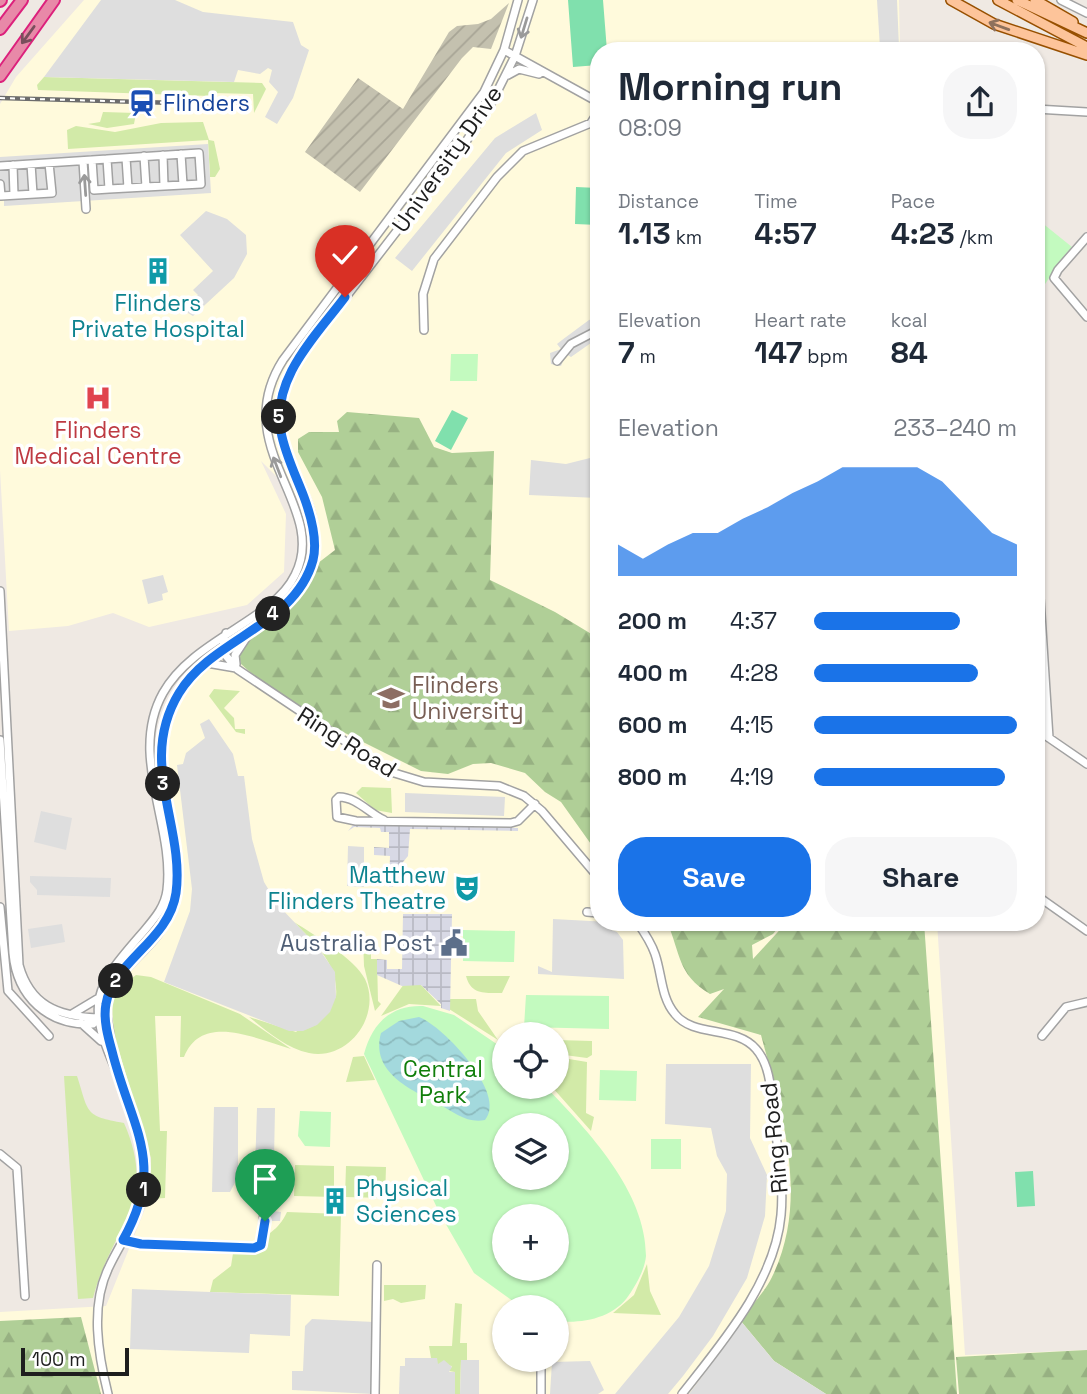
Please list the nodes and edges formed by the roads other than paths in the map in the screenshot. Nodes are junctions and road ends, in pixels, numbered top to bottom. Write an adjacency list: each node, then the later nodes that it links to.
1 (22, 0): 11 (highway)
2 (54, 0): 17 (highway, one-way to 17)
3 (518, 0): 14 (street, University Drive)
4 (533, 0): 16 (street, University Drive, one-way to 16)
5 (951, 0): 15 (main road, one-way to 5)
6 (998, 0): 13 (main road)
7 (1017, 0): 12 (main road)
8 (1035, 0): 12 (main road)
9 (1061, 0): 10 (street)
10 (1087, 13)
11 (0, 29)
12 (1087, 31)
13 (1087, 47)
14 (504, 50): 16 (street); 53 (street, University Drive, one-way to 14)
15 (1087, 55)
16 (515, 56): 18 (street, University Drive); 19 (street)
17 (1, 75)
18 (504, 78): 19 (street); 52 (street, University Drive)
19 (562, 82): 20 (street)
20 (590, 98)
21 (1045, 110): 22 (street)
22 (1087, 112)
23 (590, 123): 48 (street)
24 (181, 154): 25 (street); 37 (street); 38 (street)
25 (163, 155): 26 (street); 39 (street)
26 (144, 156): 27 (street); 40 (street)
27 (126, 158): 28 (street); 41 (street)
28 (107, 159): 30 (street); 42 (street)
29 (83, 160): 30 (street); 31 (street); 45 (street, one-way to 29)
30 (92, 160): 42 (street)
31 (49, 163): 32 (street); 43 (street)
32 (31, 164): 33 (street); 43 (street)
33 (12, 165): 34 (street); 44 (street)
34 (0, 166)
35 (211, 183): 37 (street)
36 (0, 184): 44 (street)
37 (201, 184): 38 (street)
38 (183, 185): 39 (street)
39 (164, 186): 40 (street)
40 (146, 187): 41 (street)
41 (128, 188): 42 (street)
42 (109, 189)
43 (33, 194): 44 (street)
44 (15, 195)
45 (86, 209)
46 (1087, 237): 47 (street)
47 (1087, 317)
48 (424, 330)
49 (590, 334): 50 (street)
50 (556, 361)
51 (0, 591): 78 (street)
52 (250, 632): 54 (street, University Drive); 56 (street)
53 (226, 633): 54 (street); 58 (street, University Drive)
54 (222, 651): 55 (street, University Drive); 56 (street, Ring Road); 58 (street)
55 (206, 664): 56 (street); 74 (street, University Drive)
56 (237, 668): 64 (street, Ring Road)
57 (1045, 676): 60 (street)
58 (173, 678): 73 (street, University Drive)
59 (1045, 735): 60 (street)
60 (1049, 738): 63 (street)
61 (0, 740): 62 (street)
62 (0, 755): 80 (street)
63 (1087, 765)
64 (535, 804): 65 (street); 66 (street, Ring Road)
65 (384, 820): 65 (street)
66 (590, 868)
67 (1045, 901): 72 (street)
68 (0, 907): 81 (street)
69 (587, 912): 70 (street)
70 (590, 912)
71 (642, 931): 95 (street, Ring Road)
72 (1087, 931)
73 (127, 949): 74 (street); 75 (street, University Drive)
74 (130, 965): 77 (street, University Drive)
75 (98, 998): 78 (street); 79 (street, University Drive)
76 (1087, 1002): 82 (street)
77 (105, 1005): 79 (street, University Drive); 83 (street)
78 (69, 1015): 79 (street)
79 (97, 1018): 80 (street); 83 (street); 84 (street)
80 (81, 1023): 84 (street)
81 (50, 1036)
82 (1042, 1036)
83 (108, 1038): 85 (street)
84 (105, 1047): 85 (street)
85 (118, 1075): 88 (street)
86 (0, 1154): 90 (street)
87 (265, 1202): 88 (street)
88 (123, 1240): 92 (street)
89 (377, 1265): 93 (street)
90 (25, 1296)
91 (541, 1372): 94 (street)
92 (108, 1394)
93 (375, 1394)
94 (541, 1394)
95 (682, 1394)

